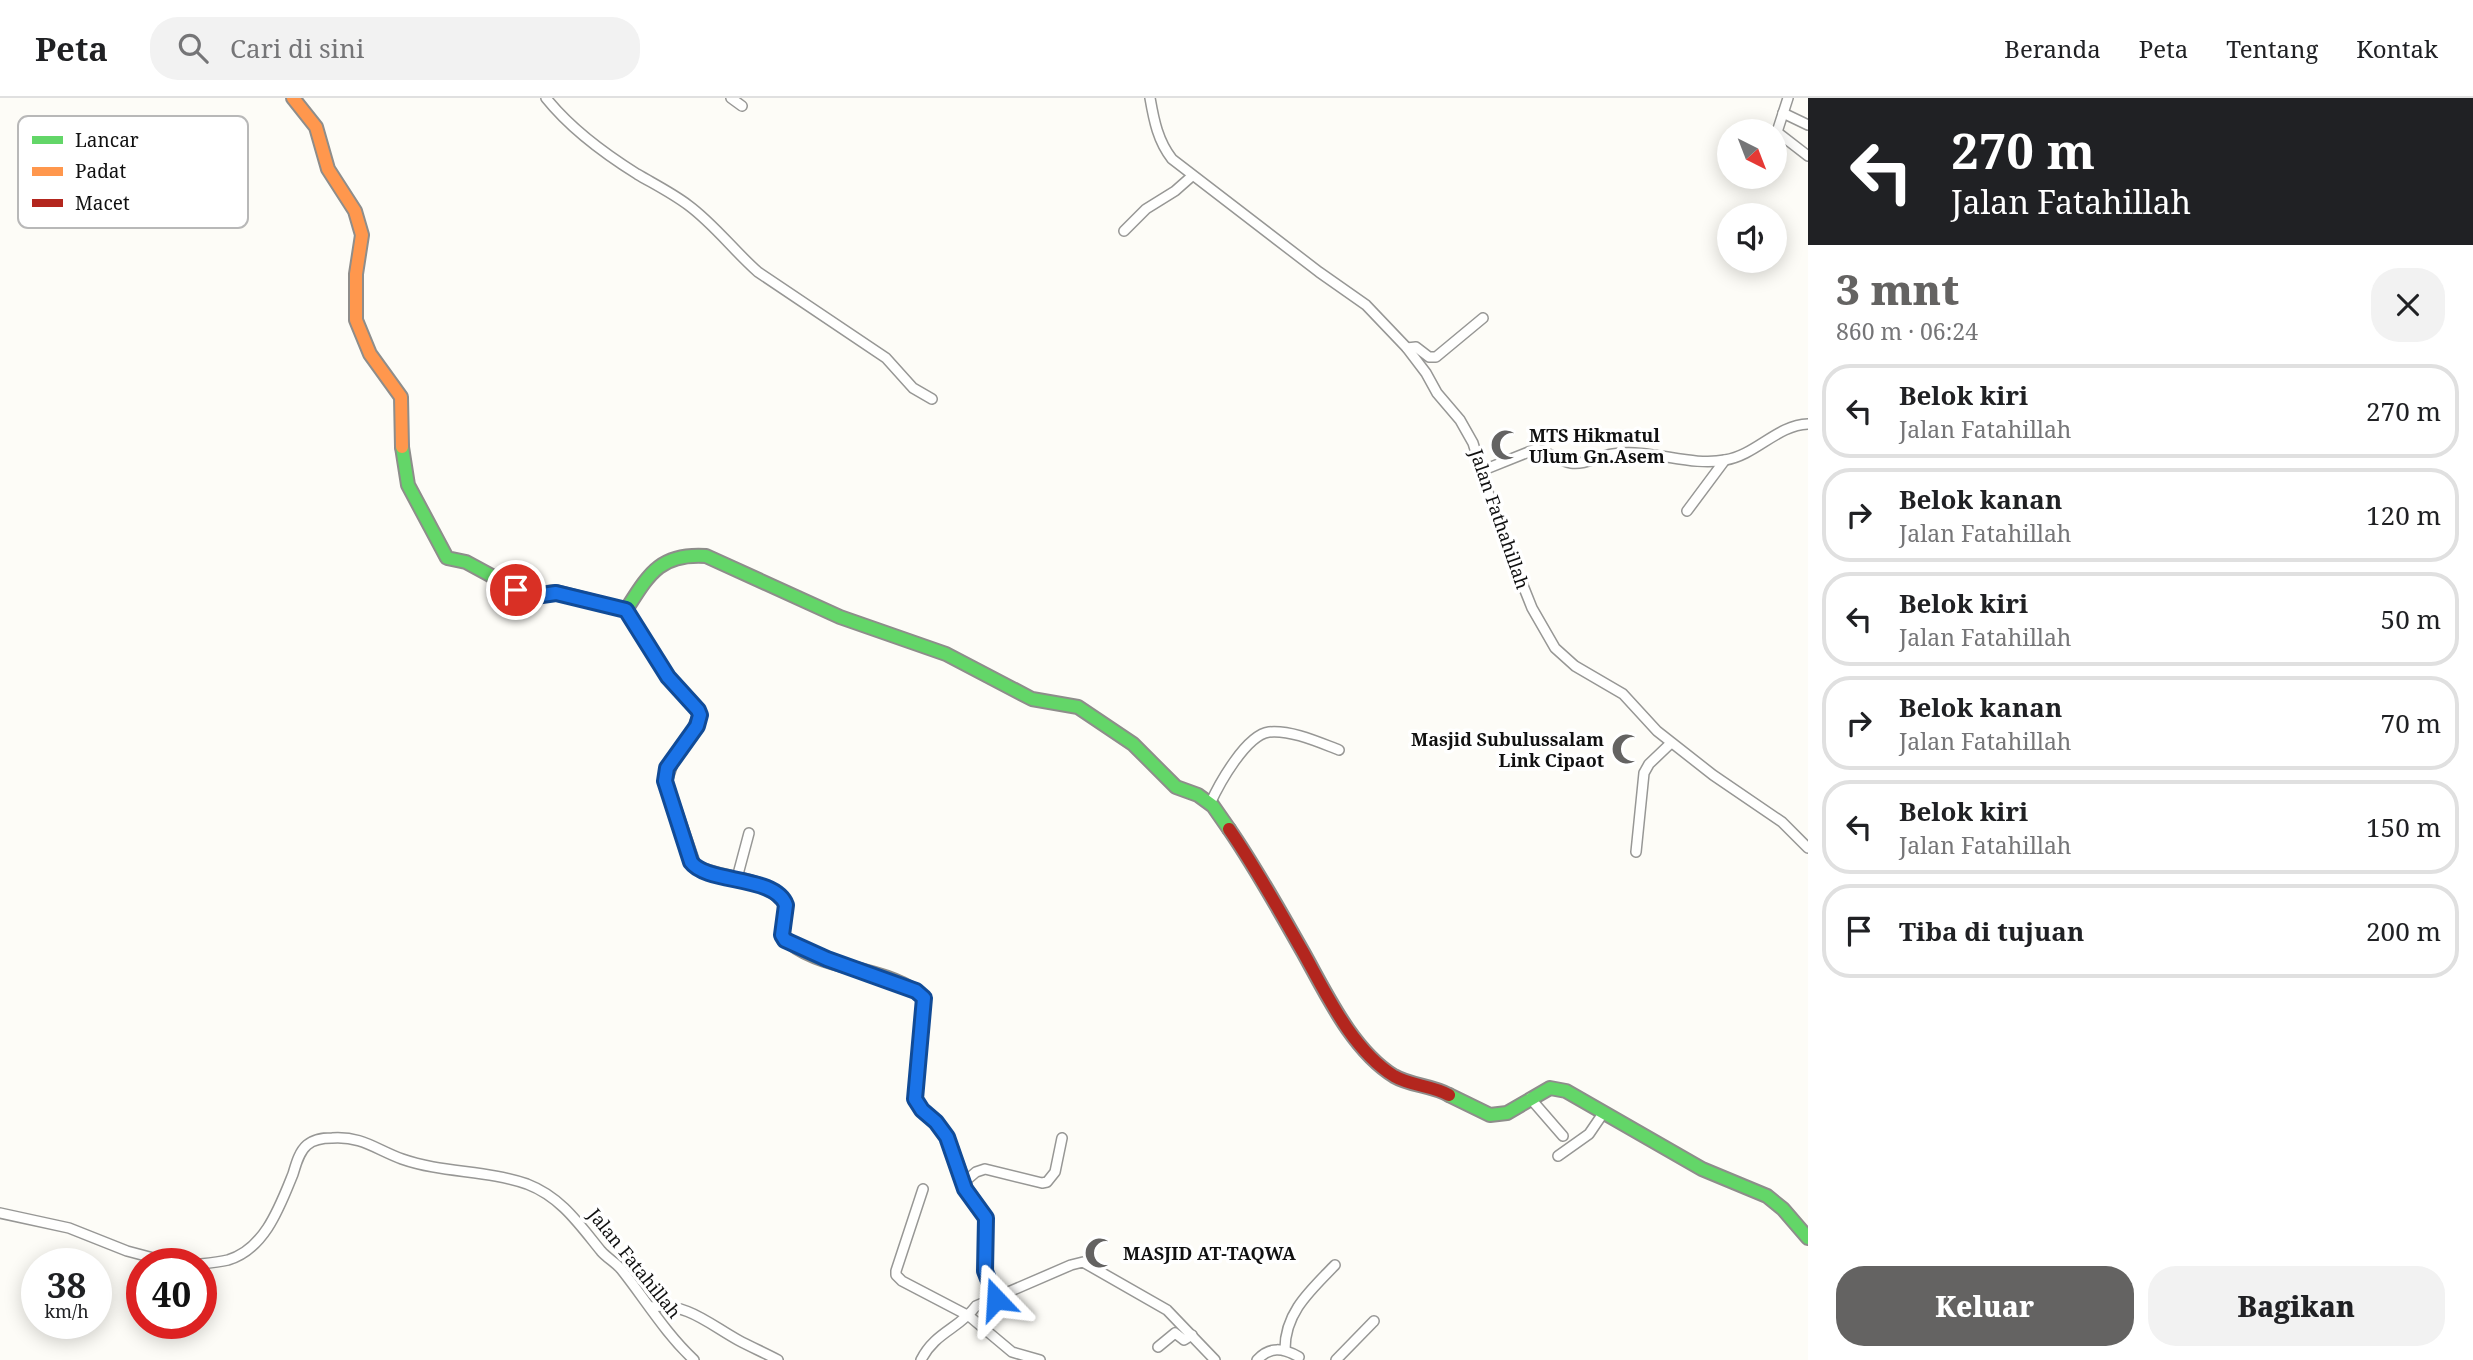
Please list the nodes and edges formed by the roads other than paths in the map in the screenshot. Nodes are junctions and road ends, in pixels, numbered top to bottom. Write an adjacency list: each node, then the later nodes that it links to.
1 (293, 98): 19 (street)
2 (547, 98): 14 (street)
3 (731, 98): 6 (street)
4 (1150, 98): 10 (street, Jalan Fathahillah)
5 (1788, 98): 7 (street)
6 (742, 106)
7 (1783, 113): 8 (street); 9 (street)
8 (1808, 125)
9 (1808, 156)
10 (1192, 176): 11 (street); 13 (street, Jalan Fathahillah)
11 (1124, 232)
12 (1483, 318): 13 (street)
13 (1407, 348): 17 (street, Jalan Fathahillah)
14 (932, 399)
15 (1808, 424): 16 (street)
16 (1725, 460): 17 (street); 18 (street)
17 (1481, 471): 20 (street, Jalan Fathahillah)
18 (1687, 512)
19 (626, 610): 22 (street); 26 (street)
20 (1671, 743): 24 (street, Jalan Fathahillah); 25 (street)
21 (1339, 750): 22 (street)
22 (1210, 804): 27 (street)
23 (749, 832): 26 (street)
24 (1808, 848)
25 (1636, 852)
26 (737, 878): 32 (street)
27 (1530, 1098): 28 (street); 29 (street)
28 (1604, 1112): 31 (street); 35 (street)
29 (1563, 1136)
30 (1062, 1138): 32 (street)
31 (1558, 1156)
32 (963, 1183): 39 (street)
33 (923, 1189): 41 (street)
34 (0, 1213): 36 (street)
35 (1808, 1238)
36 (126, 1251)
37 (217, 1262): 40 (street, Jalan Fatahillah)
38 (1335, 1265): 45 (street)
39 (996, 1299): 41 (street); 43 (street)
40 (651, 1307): 47 (street, Jalan Fatahillah); 48 (street)
41 (969, 1316): 49 (street); 50 (street)
42 (1374, 1321): 53 (street)
43 (1192, 1335): 44 (street); 51 (street)
44 (1158, 1347)
45 (1285, 1349): 46 (street); 52 (street)
46 (1299, 1357)
47 (694, 1360)
48 (778, 1360)
49 (921, 1360)
50 (1040, 1360)
51 (1215, 1360)
52 (1257, 1360)
53 (1336, 1360)

